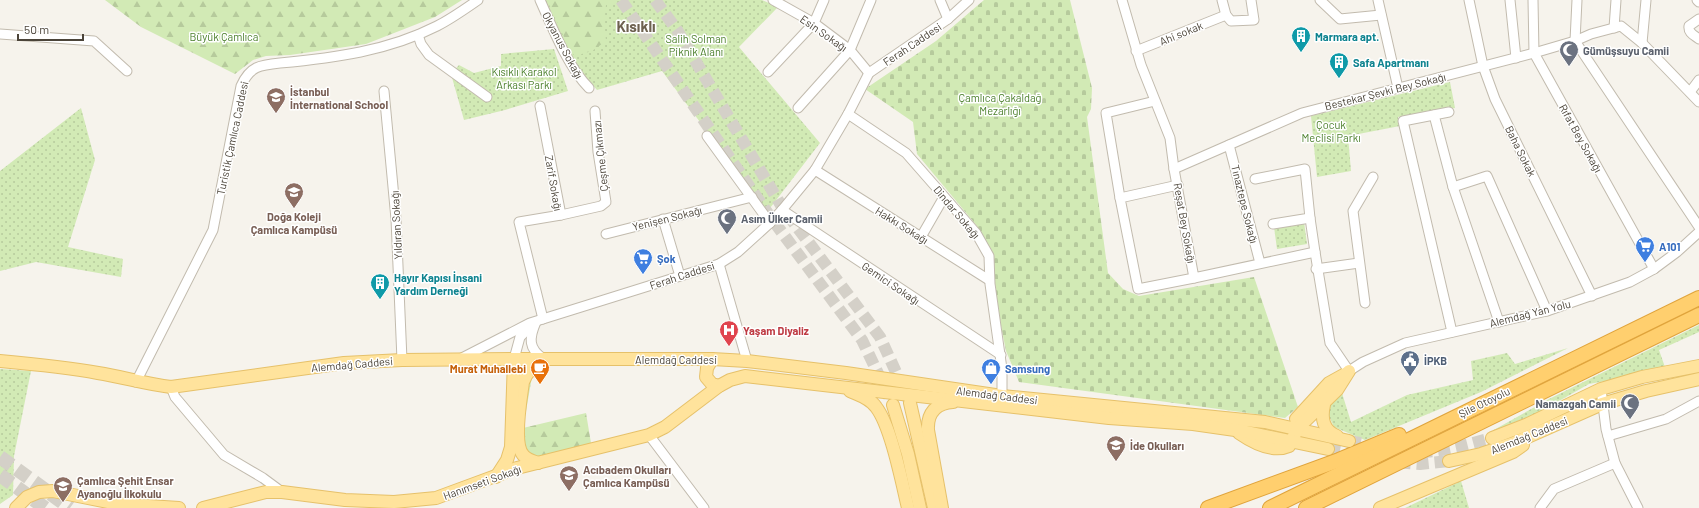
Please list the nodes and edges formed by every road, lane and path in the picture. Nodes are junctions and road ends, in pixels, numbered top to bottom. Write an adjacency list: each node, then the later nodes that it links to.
1 (478, 0): 26 (street, Turistik Çamlıca Caddesi)
2 (540, 0): 39 (street, Okyanus Sokağı)
3 (773, 0): 23 (street, Esin Sokağı)
4 (824, 0): 23 (street)
5 (871, 0): 30 (street)
6 (940, 0): 21 (street)
7 (969, 0): 21 (street, Ferah Caddesi)
8 (1122, 0): 31 (street, Reşat Bey Sokağı)
9 (1222, 0): 19 (street)
10 (1251, 0): 19 (street)
11 (1320, 0): 20 (street)
12 (1378, 0): 20 (street)
13 (1469, 0): 34 (street, Baha Sokak)
14 (1510, 0): 33 (street)
15 (1533, 0): 32 (street, Rıfat Bey Sokağı)
16 (1577, 0): 28 (street)
17 (1616, 0): 24 (street)
18 (1646, 0): 29 (street)
19 (1226, 15): 31 (street, Ahi sokak)
20 (1382, 15): 40 (street)
21 (948, 19): 37 (street, Ferah Caddesi)
22 (1699, 19): 27 (street)
23 (814, 23): 30 (street, Esin Sokağı); 36 (street)
24 (1614, 28): 28 (street, Bestekar Şevki Bey Sokağı); 29 (street)
25 (0, 34): 35 (street)
26 (418, 35): 43 (street); 101 (street, Turistik Çamlıca Caddesi)
27 (1699, 40)
28 (1575, 41): 32 (street, Bestekar Şevki Bey Sokağı); 69 (street)
29 (1642, 43): 42 (street)
30 (850, 50): 37 (street, Esin Sokağı); 47 (street)
31 (1136, 51): 44 (street, Reşat Bey Sokağı)
32 (1534, 53): 33 (street, Bestekar Şevki Bey Sokağı); 78 (street, Rıfat Bey Sokağı)
33 (1516, 58): 34 (street, Bestekar Şevki Bey Sokağı)
34 (1483, 66): 40 (street, Bestekar Şevki Bey Sokağı); 82 (street, Baha Sokak)
35 (127, 71)
36 (768, 72)
37 (869, 73): 50 (street, Ferah Caddesi)
38 (1699, 80): 42 (street)
39 (589, 88)
40 (1398, 88): 53 (street, Bestekar Şevki Bey Sokağı)
41 (384, 91): 94 (street, Yıldıran Sokağı)
42 (1690, 92): 45 (street)
43 (487, 97)
44 (1155, 101): 54 (street, Reşat Bey Sokağı); 62 (street)
45 (1699, 102)
46 (540, 106): 64 (street, Zarif Sokağı)
47 (798, 108)
48 (595, 111): 64 (street, Çeşme Çıkmazı)
49 (1449, 112): 51 (street)
50 (848, 114): 55 (street, Ferah Caddesi); 61 (street, Dindar Sokağı)
51 (1434, 115): 59 (street); 89 (street)
52 (707, 136): 60 (street)
53 (1230, 145): 54 (street, Bestekar Şevki Bey Sokağı); 74 (street, Tınaztepe Sokağı)
54 (1174, 169): 58 (street, Reşat Bey Sokağı)
55 (815, 170): 63 (street, Ferah Caddesi); 72 (street, Hakkı Sokağı)
56 (1372, 177): 75 (street)
57 (1255, 179): 65 (street)
58 (1178, 185): 62 (street); 80 (street, Reşat Bey Sokağı)
59 (1453, 187): 85 (street); 88 (street)
60 (752, 197): 66 (street, Yenişen Sokağı); 67 (street)
61 (944, 197): 72 (street); 81 (street, Dindar Sokağı)
62 (1120, 198): 80 (street)
63 (782, 210): 67 (street, Ferah Caddesi); 90 (street, Gemici Sokağı)
64 (561, 215): 87 (street, Zarif Sokağı)
65 (1310, 218): 68 (street); 73 (street)
66 (663, 219): 71 (street, Yenişen Sokağı); 79 (street)
67 (770, 223): 76 (street, Ferah Caddesi)
68 (1273, 224)
69 (1699, 227)
70 (1699, 232): 78 (street, Alemdağ Yan Yolu)
71 (606, 234)
72 (922, 237): 81 (street, Hakkı Sokağı)
73 (1315, 252): 74 (street, Reşat Bey Sokağı); 77 (street)
74 (1260, 263): 80 (street, Reşat Bey Sokağı)
75 (1359, 263): 77 (street); 84 (street)
76 (718, 264): 79 (street, Ferah Caddesi); 97 (street)
77 (1316, 269): 99 (street)
78 (1654, 269): 82 (street, Alemdağ Yan Yolu)
79 (680, 276): 87 (street, Ferah Caddesi)
80 (1194, 278)
81 (990, 280): 90 (street, Dindar Sokağı)
82 (1592, 296): 85 (street, Alemdağ Yan Yolu)
83 (1699, 298): 105 (highway, Şile Otoyolu)
84 (1365, 303)
85 (1547, 311): 88 (street, Alemdağ Yan Yolu)
86 (1699, 314): 122 (highway, Şile Otoyolu)
87 (540, 320): 91 (street); 92 (street); 95 (street, Ferah Caddesi)
88 (1499, 322): 89 (street, Alemdağ Yan Yolu)
89 (1452, 332): 99 (street, Alemdağ Yan Yolu)
90 (1001, 355): 107 (street, Dindar Sokağı)
91 (514, 359): 92 (main road, Alemdağ Caddesi); 95 (main road, Alemdağ Caddesi); 126 (main road)
92 (544, 359): 93 (main road, Alemdağ Caddesi); 124 (main road)
93 (712, 359): 97 (main road, Alemdağ Caddesi); 102 (main road)
94 (402, 360): 95 (main road, Alemdağ Caddesi); 104 (main road, Alemdağ Caddesi)
95 (458, 360)
96 (0, 361): 101 (main road, Alemdağ Caddesi)
97 (747, 361): 107 (main road, Alemdağ Caddesi)
98 (1699, 366): 106 (main road, Alemdağ Caddesi)
99 (1349, 371): 113 (main road); 114 (main road)
100 (1699, 379): 111 (main road, Alemdağ Caddesi)
101 (136, 382): 104 (main road, Alemdağ Caddesi)
102 (719, 386): 103 (main road, Alemdağ Caddesi); 117 (main road, Hanımseti Sokağı)
103 (842, 386): 108 (main road, Alemdağ Caddesi); 133 (main road)
104 (171, 387): 127 (street)
105 (1512, 388): 137 (highway); 138 (highway, Şile Otoyolu)
106 (1601, 389): 111 (street); 119 (main road, Alemdağ Caddesi)
107 (1002, 396): 114 (main road, Alemdağ Caddesi)
108 (967, 401): 120 (main road, Alemdağ Caddesi); 136 (main road)
109 (1699, 402): 118 (street)
110 (910, 403): 135 (main road)
111 (1602, 404): 115 (main road, Alemdağ Caddesi); 118 (street)
112 (893, 405): 134 (main road)
113 (1324, 405): 116 (main road); 116 (main road, Alemdağ Caddesi)
114 (1266, 422): 116 (main road, Alemdağ Caddesi)
115 (1554, 425): 123 (main road, Alemdağ Caddesi); 141 (main road)
116 (1298, 428): 120 (main road)
117 (649, 434): 124 (main road, Hanımseti Sokağı); 132 (street)
118 (1608, 436): 125 (street)
119 (1492, 438)
120 (1292, 441): 121 (main road)
121 (1328, 449)
122 (1415, 454): 139 (highway, Şile Otoyolu); 140 (highway)
123 (1449, 461)
124 (538, 463): 126 (main road, Hanımseti Sokağı)
125 (1615, 463): 142 (street); 143 (street)
126 (496, 477): 128 (main road, Hanımseti Sokağı)
127 (282, 492): 128 (main road, Hanımseti Sokağı); 131 (main road, Hanımseti Sokağı)
128 (393, 505)
129 (16, 508): 130 (main road)
130 (179, 508)
131 (203, 508)
132 (704, 508)
133 (908, 508)
134 (920, 508)
135 (934, 508)
136 (942, 508)
137 (1208, 508)
138 (1270, 508)
139 (1306, 508)
140 (1327, 508)
141 (1380, 508)
142 (1540, 508)
143 (1638, 508)

